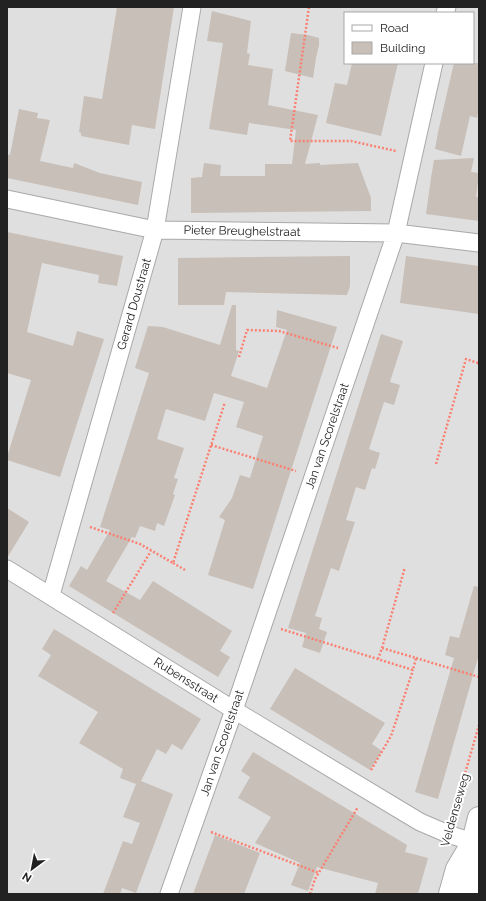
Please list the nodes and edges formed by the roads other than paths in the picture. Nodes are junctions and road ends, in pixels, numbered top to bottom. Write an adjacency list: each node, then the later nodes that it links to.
1 (192, 7): 4 (street, Gerard Doustraat)
2 (434, 64): 5 (street, Jan van Scorelstraat)
3 (7, 199): 4 (street, Pieter Breughelstraat)
4 (155, 230): 5 (street, Pieter Breughelstraat); 8 (street, Gerard Doustraat)
5 (396, 233): 6 (street, Pieter Breughelstraat); 9 (street, Jan van Scorelstraat)
6 (479, 243)
7 (7, 569): 8 (street, Rubensstraat)
8 (51, 595): 9 (street, Rubensstraat)
9 (234, 710): 11 (street, Rubensstraat); 12 (street, Jan van Scorelstraat)
10 (479, 818): 11 (street, Veldenseweg)
11 (476, 843): 13 (street, Veldenseweg); 14 (street, Veldenseweg)
12 (169, 894)
13 (450, 894)
14 (469, 894)

